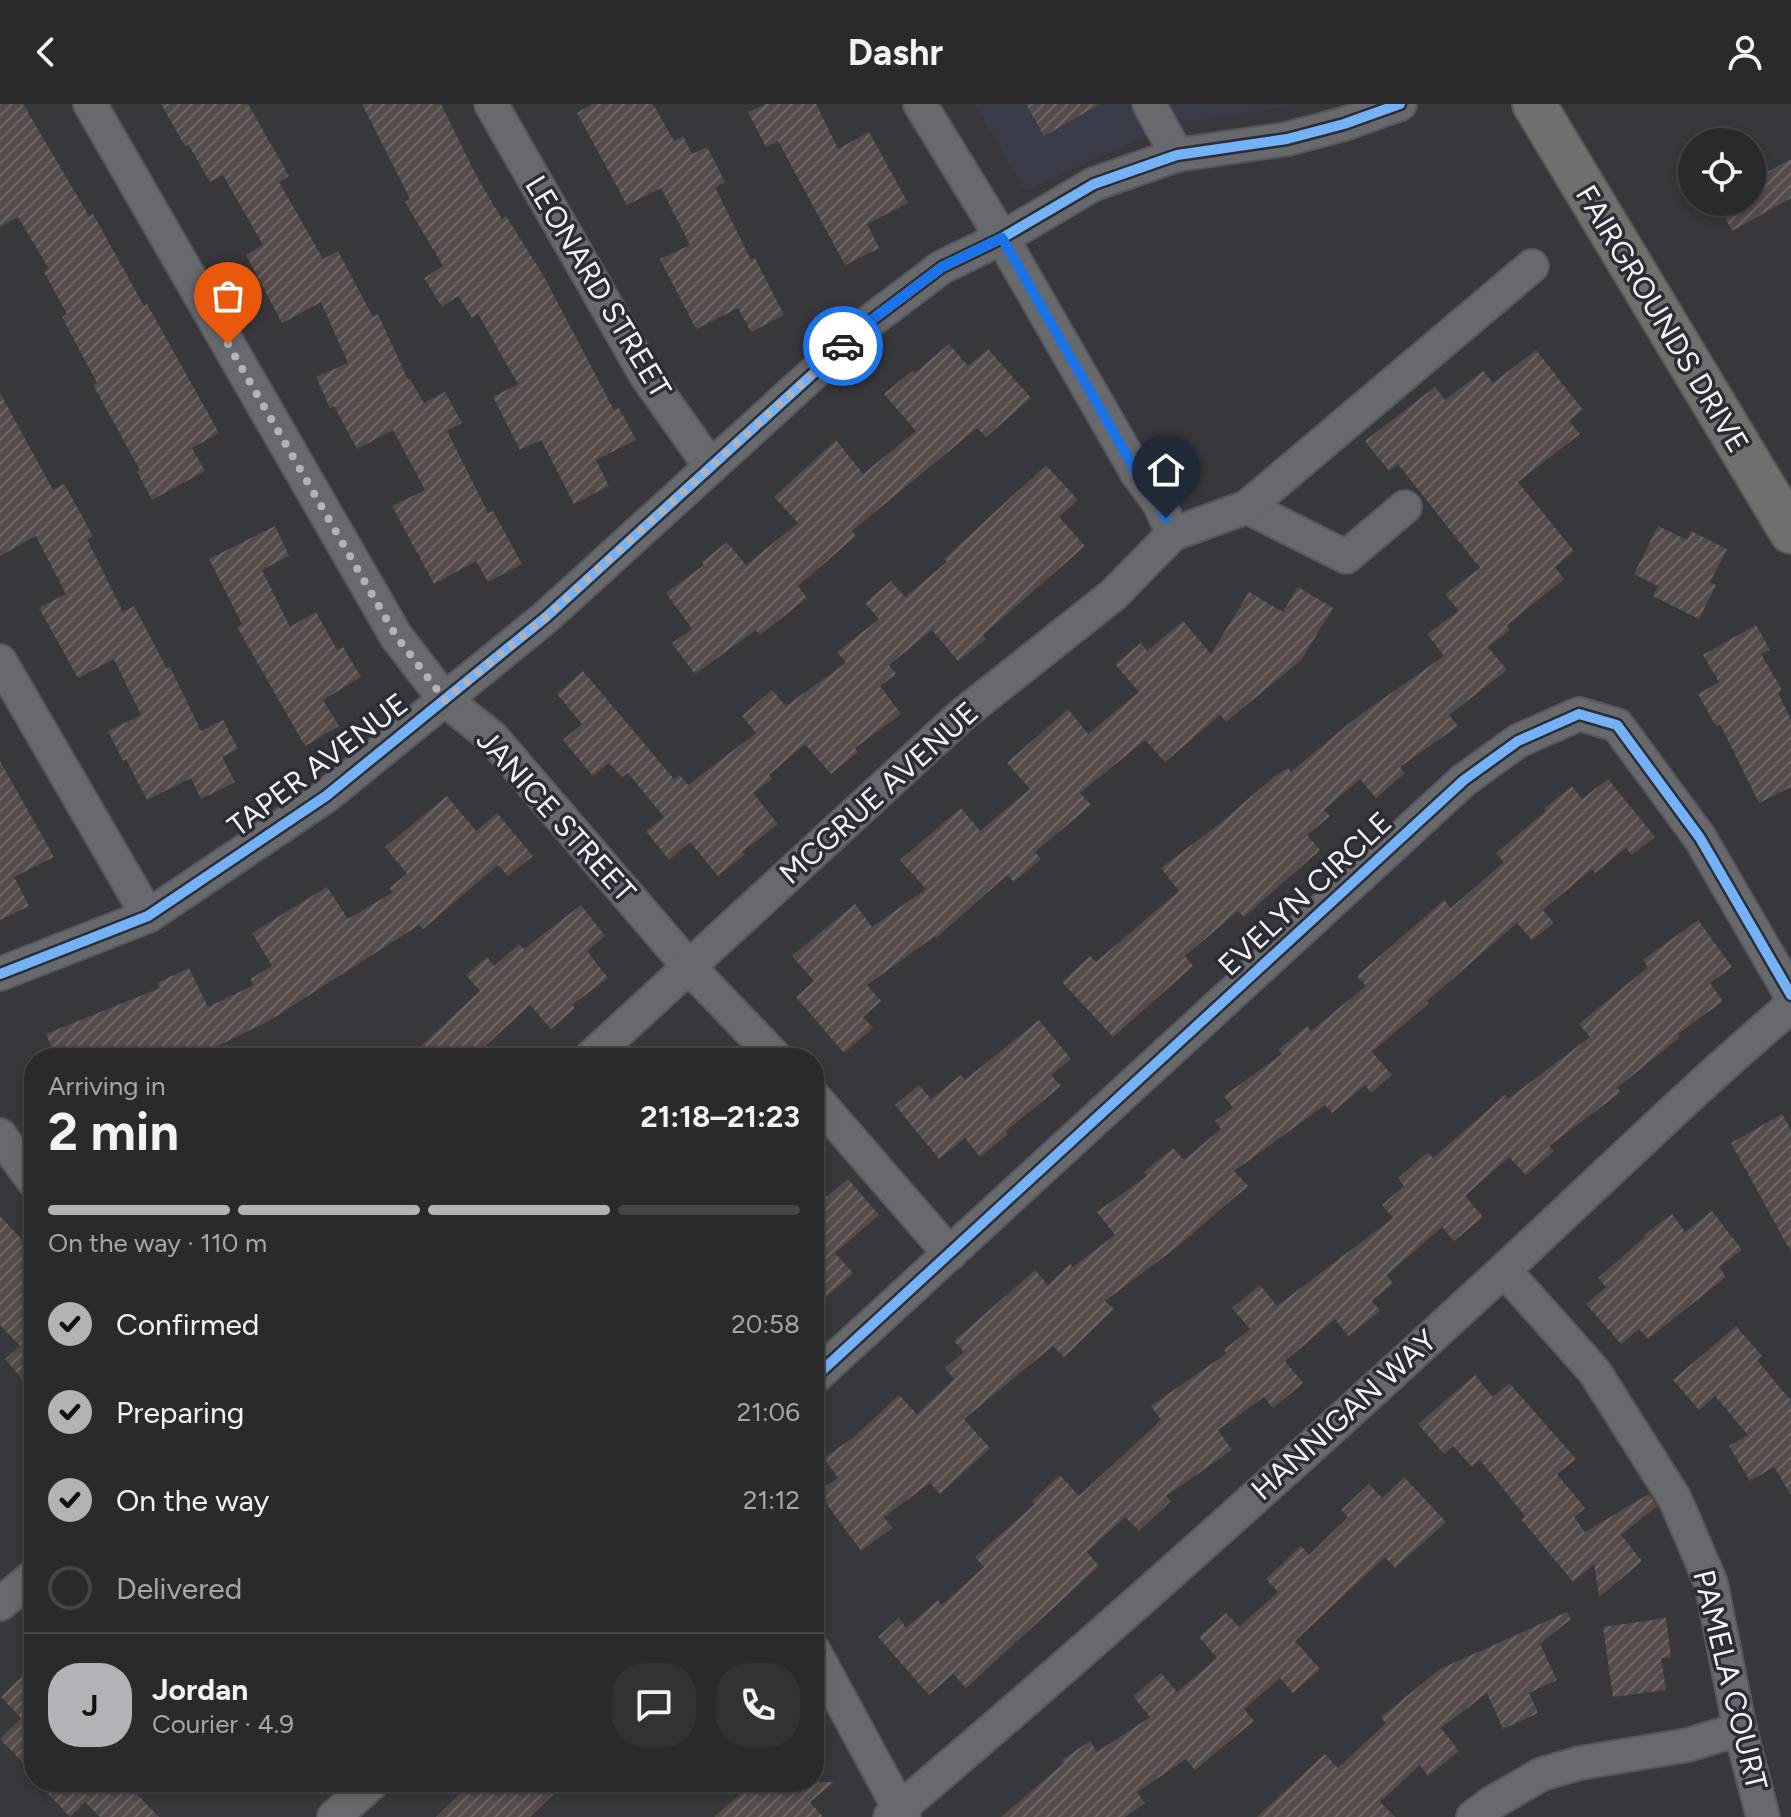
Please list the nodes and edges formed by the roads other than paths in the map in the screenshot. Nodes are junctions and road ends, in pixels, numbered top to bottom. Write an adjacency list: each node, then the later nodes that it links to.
1 (90, 104): 16 (street, JANICE STREET)
2 (491, 104): 10 (street, LEONARD STREET)
3 (920, 104): 8 (street)
4 (1149, 104): 7 (street)
5 (1400, 104): 7 (street, TAPER AVENUE)
6 (1534, 104): 13 (main road, FAIRGROUNDS DRIVE)
7 (1177, 155): 8 (street, TAPER AVENUE)
8 (1002, 238): 10 (street, TAPER AVENUE); 14 (street)
9 (1532, 266): 11 (street)
10 (711, 467): 16 (street, TAPER AVENUE)
11 (1247, 507): 12 (street); 14 (street)
12 (1405, 507)
13 (1791, 532)
14 (1173, 534): 18 (street, MCGRUE AVENUE)
15 (0, 661): 17 (street)
16 (445, 700): 17 (street, TAPER AVENUE); 18 (street, JANICE STREET)
17 (148, 916): 19 (street, TAPER AVENUE)
18 (689, 967): 22 (street, MCGRUE AVENUE); 23 (street, JANICE STREET)
19 (0, 974)
20 (1791, 995): 27 (street, EVELYN CIRCLE)
21 (1791, 1006): 28 (street, HANNIGAN WAY)
22 (601, 1048)
23 (766, 1048)
24 (824, 1109): 27 (street)
25 (0, 1135): 26 (street)
26 (24, 1168)
27 (950, 1254): 29 (street, EVELYN CIRCLE)
28 (1504, 1270): 33 (street, PAMELA COURT); 35 (street, HANNIGAN WAY)
29 (824, 1369)
30 (24, 1584): 31 (street)
31 (0, 1604)
32 (824, 1670): 35 (street)
33 (1740, 1729): 37 (street); 38 (street, PAMELA COURT)
34 (362, 1792): 36 (street)
35 (898, 1814)
36 (334, 1817)
37 (1473, 1817)
38 (1763, 1817)

